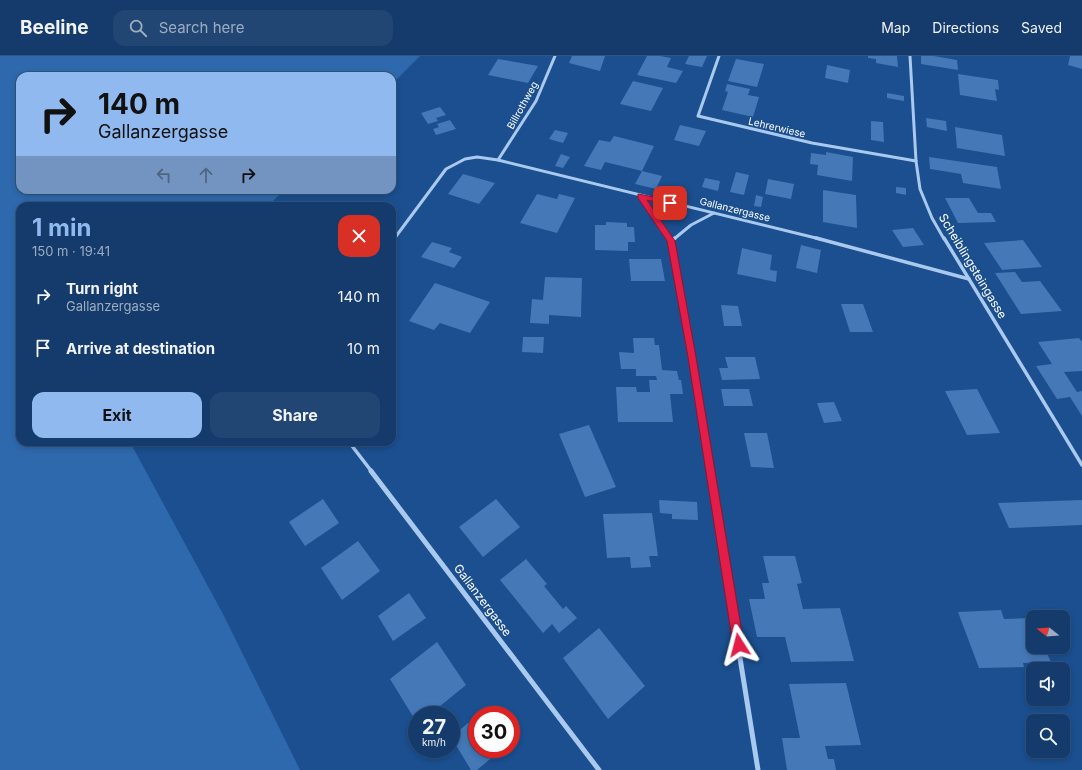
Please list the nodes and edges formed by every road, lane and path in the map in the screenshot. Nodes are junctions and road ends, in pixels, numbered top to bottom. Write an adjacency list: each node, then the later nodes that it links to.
1 (555, 56): 4 (street, Billrothweg)
2 (720, 56): 5 (street, Lehrerwiese)
3 (910, 56): 5 (street, Scheiblingsteingasse)
4 (498, 160): 6 (street, Gallanzergasse); 8 (street, Gallanzergasse)
5 (916, 160): 10 (street, Scheiblingsteingasse)
6 (640, 196): 7 (street, Gallanzergasse); 9 (street)
7 (714, 213): 9 (street); 10 (street, Gallanzergasse)
8 (396, 236)
9 (671, 241): 14 (street)
10 (969, 279): 12 (street, Scheiblingsteingasse)
11 (352, 446): 13 (street, Gallanzergasse)
12 (1082, 465)
13 (600, 770)
14 (758, 770)

